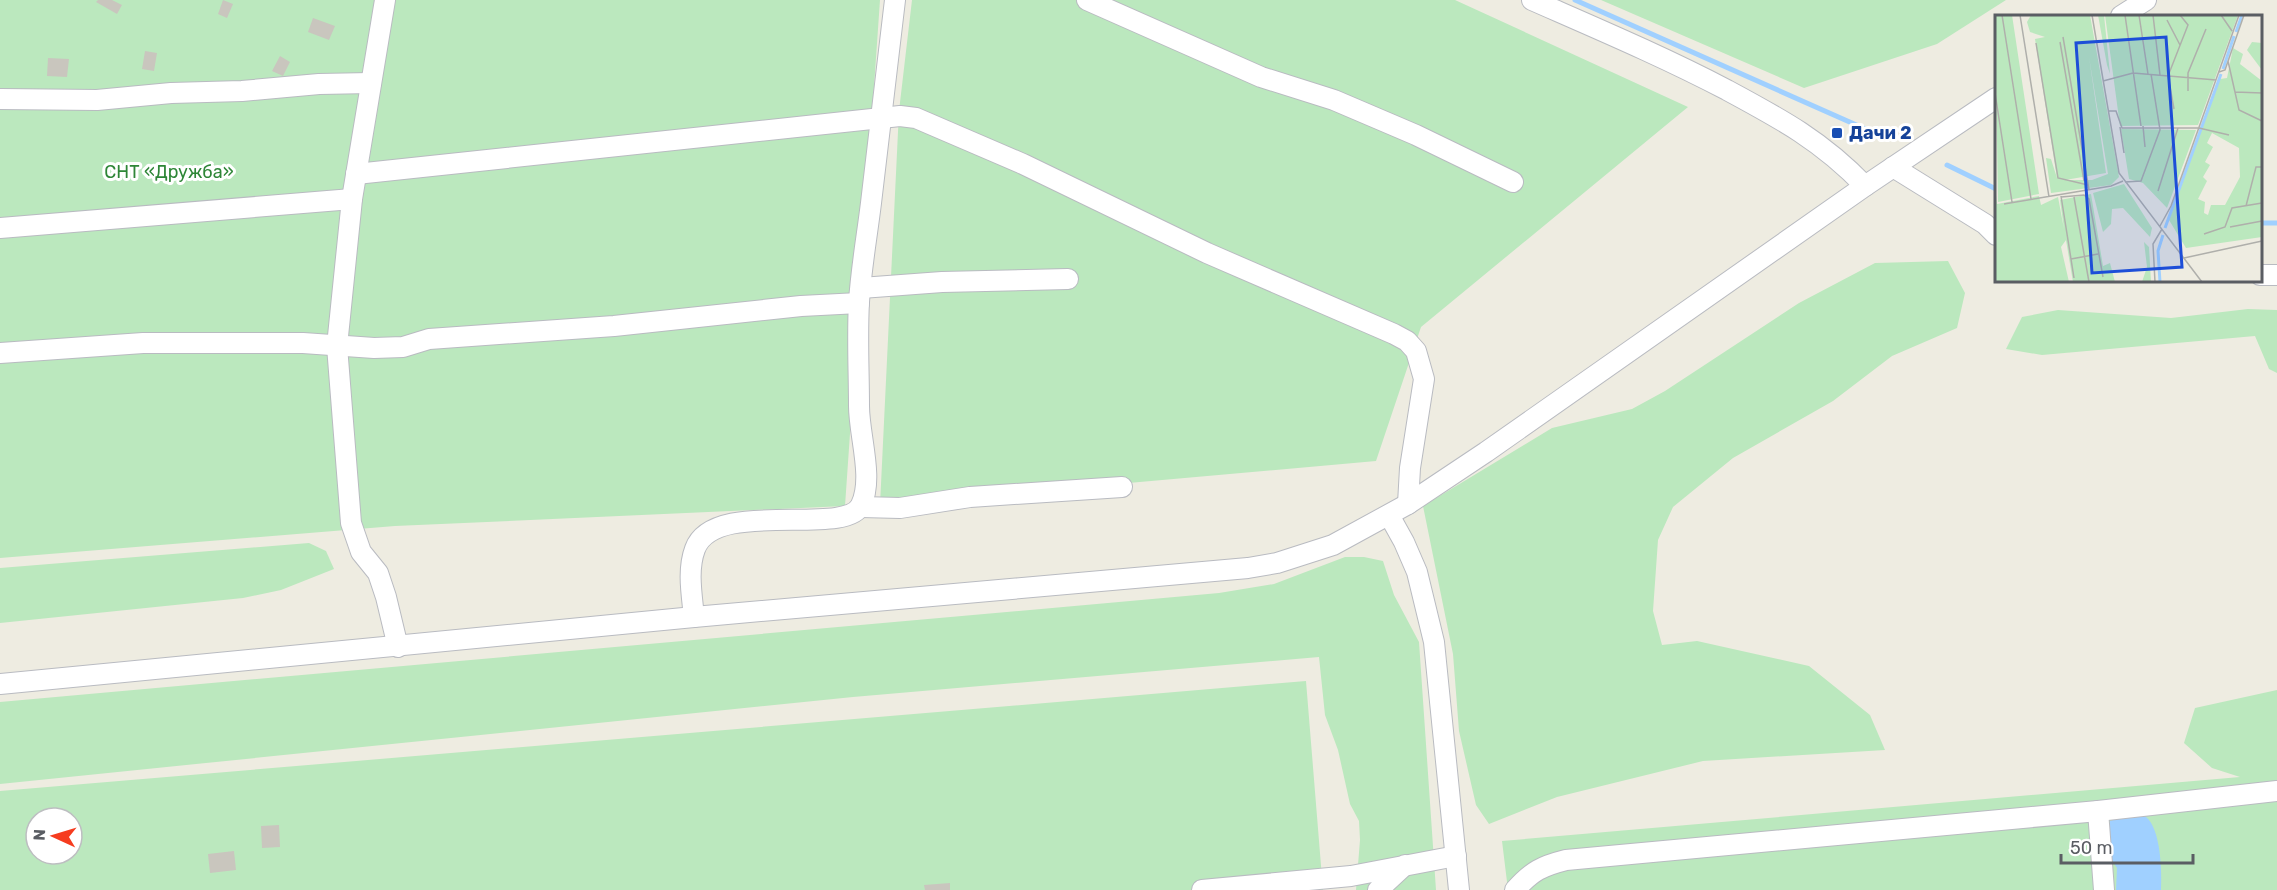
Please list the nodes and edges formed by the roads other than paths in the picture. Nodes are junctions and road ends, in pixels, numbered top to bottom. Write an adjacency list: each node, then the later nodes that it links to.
1 (385, 0): 7 (street)
2 (895, 0): 10 (street)
3 (1087, 0): 13 (street)
4 (1532, 0): 14 (street)
5 (2145, 0): 6 (street)
6 (2122, 15)
7 (371, 83): 8 (street); 12 (street)
8 (0, 99)
9 (1995, 99): 11 (street)
10 (881, 118): 12 (street); 19 (street); 23 (street)
11 (1893, 167): 14 (street); 17 (street)
12 (356, 174): 15 (street)
13 (1513, 182)
14 (1865, 186): 23 (street)
15 (352, 199): 16 (street); 20 (street)
16 (0, 228)
17 (1995, 234)
18 (1068, 279): 19 (street)
19 (860, 295): 20 (street); 24 (street)
20 (337, 346): 21 (street); 27 (street)
21 (0, 353)
22 (1122, 487): 24 (street)
23 (1408, 504): 25 (street)
24 (861, 507): 26 (street)
25 (1389, 515): 26 (street); 31 (street)
26 (694, 617): 27 (street)
27 (398, 647): 28 (street)
28 (0, 684)
29 (2277, 791): 30 (street)
30 (2098, 811): 36 (street); 37 (street)
31 (1456, 856): 32 (street); 35 (street)
32 (1405, 865): 33 (street); 34 (street)
33 (1202, 890)
34 (1378, 890)
35 (1459, 890)
36 (1515, 890)
37 (2104, 890)

